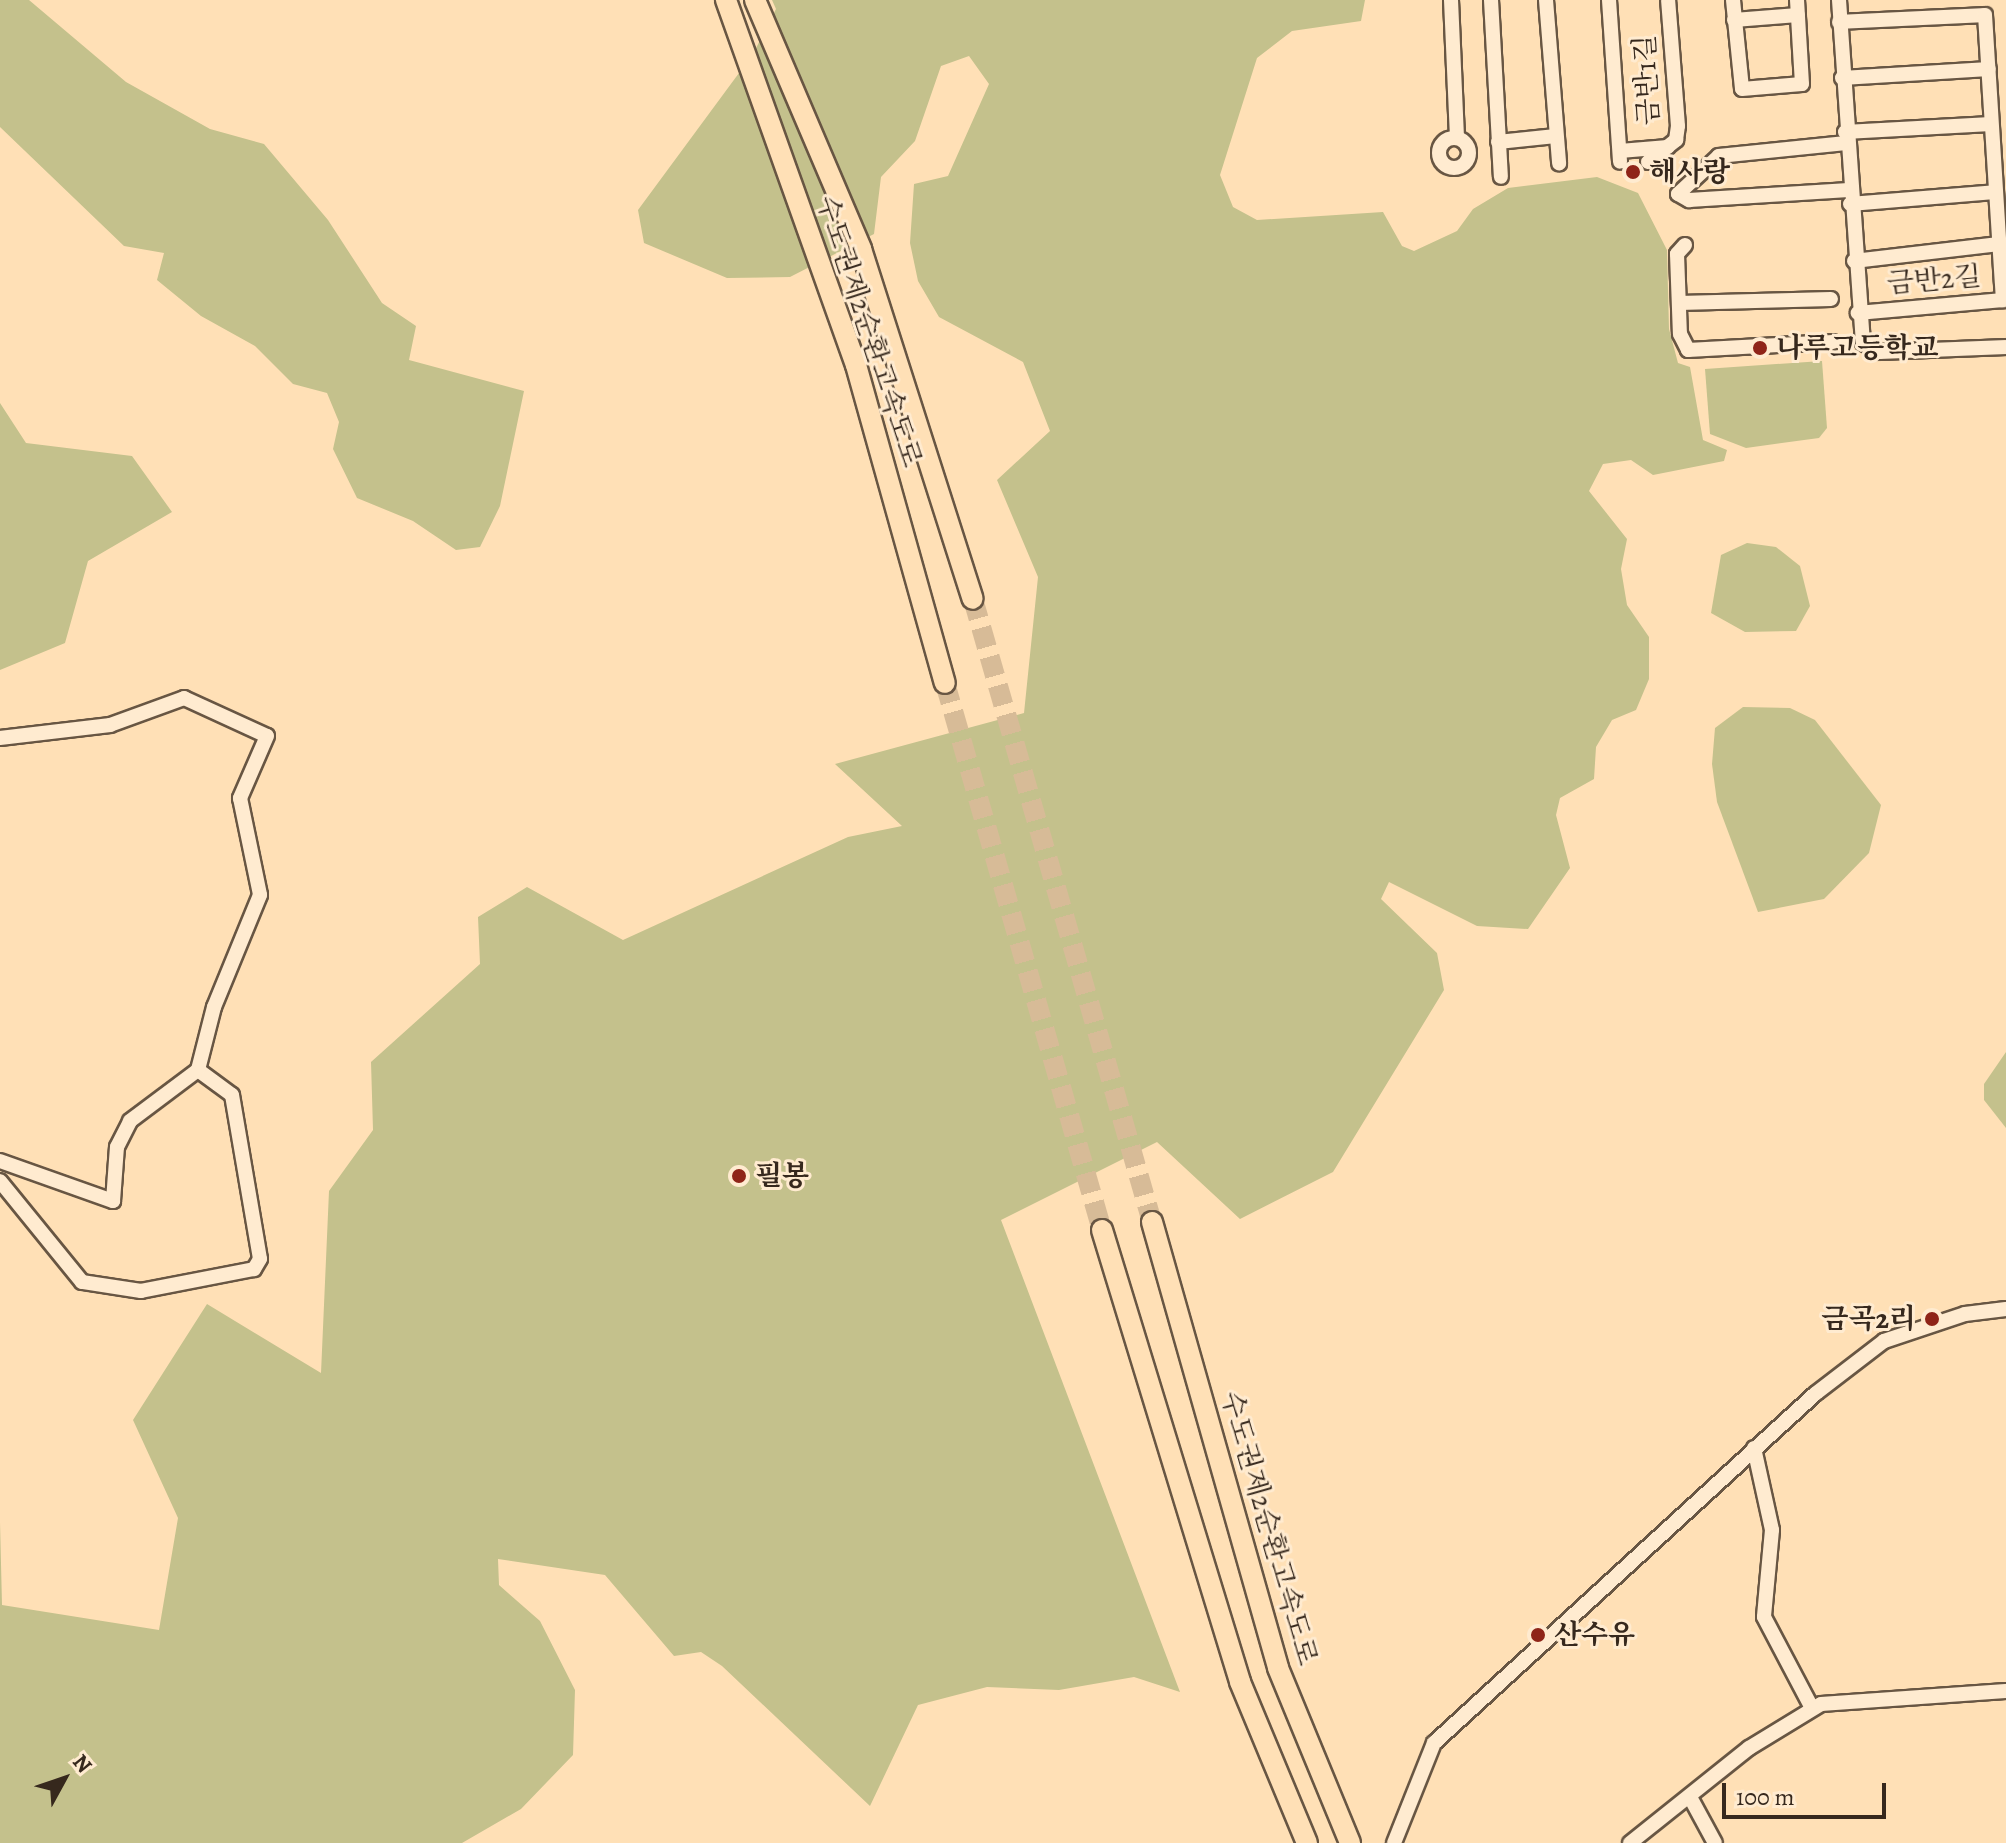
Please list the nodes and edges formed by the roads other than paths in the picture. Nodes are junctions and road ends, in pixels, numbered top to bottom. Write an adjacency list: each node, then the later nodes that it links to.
1 (726, 0): 35 (highway, 수도권제2순환고속도로)
2 (755, 0): 34 (highway, 수도권제2순환고속도로)
3 (1451, 0): 18 (street)
4 (1491, 0): 19 (street)
5 (1546, 0): 16 (street)
6 (1609, 0): 20 (street, 금반1길)
7 (1668, 0): 20 (street, 금반1길)
8 (1733, 0): 11 (street)
9 (1839, 0): 12 (street, 금반2길)
10 (1798, 8): 11 (street); 11 (street)
11 (1734, 20)
12 (1839, 22): 13 (street); 14 (street, 금반2길)
13 (1989, 69): 14 (street); 15 (street)
14 (1842, 78): 17 (street, 금반2길)
15 (1991, 124): 17 (street); 24 (street)
16 (1556, 136): 19 (street); 22 (street)
17 (1846, 137): 25 (street, 금반2길); 25 (street)
18 (1457, 138)
19 (1498, 142): 23 (street)
20 (1668, 147): 21 (street)
21 (1648, 162)
22 (1559, 163)
23 (1501, 177)
24 (1995, 192): 25 (street); 26 (street)
25 (1849, 197): 28 (street, 금반2길)
26 (1999, 244): 28 (street, 금반2길); 31 (street, 금반2길)
27 (1685, 245): 30 (street)
28 (1854, 261): 31 (street, 금반2길)
29 (1831, 299): 30 (street)
30 (1679, 303): 32 (street)
31 (1858, 313): 33 (street, 금반2길)
32 (1833, 342)
33 (2006, 347)
34 (973, 599)
35 (945, 683)
36 (0, 738): 37 (street)
37 (198, 1070): 38 (street); 39 (street)
38 (0, 1161)
39 (0, 1181)
40 (1152, 1222): 48 (highway, 수도권제2순환고속도로)
41 (1102, 1230): 47 (highway)
42 (2006, 1309): 43 (street)
43 (1754, 1448): 45 (street); 49 (street)
44 (2006, 1691): 45 (street)
45 (1812, 1708): 46 (street)
46 (1690, 1797): 50 (street); 51 (street)
47 (1307, 1843)
48 (1350, 1843)
49 (1394, 1843)
50 (1630, 1843)
51 (1715, 1843)

